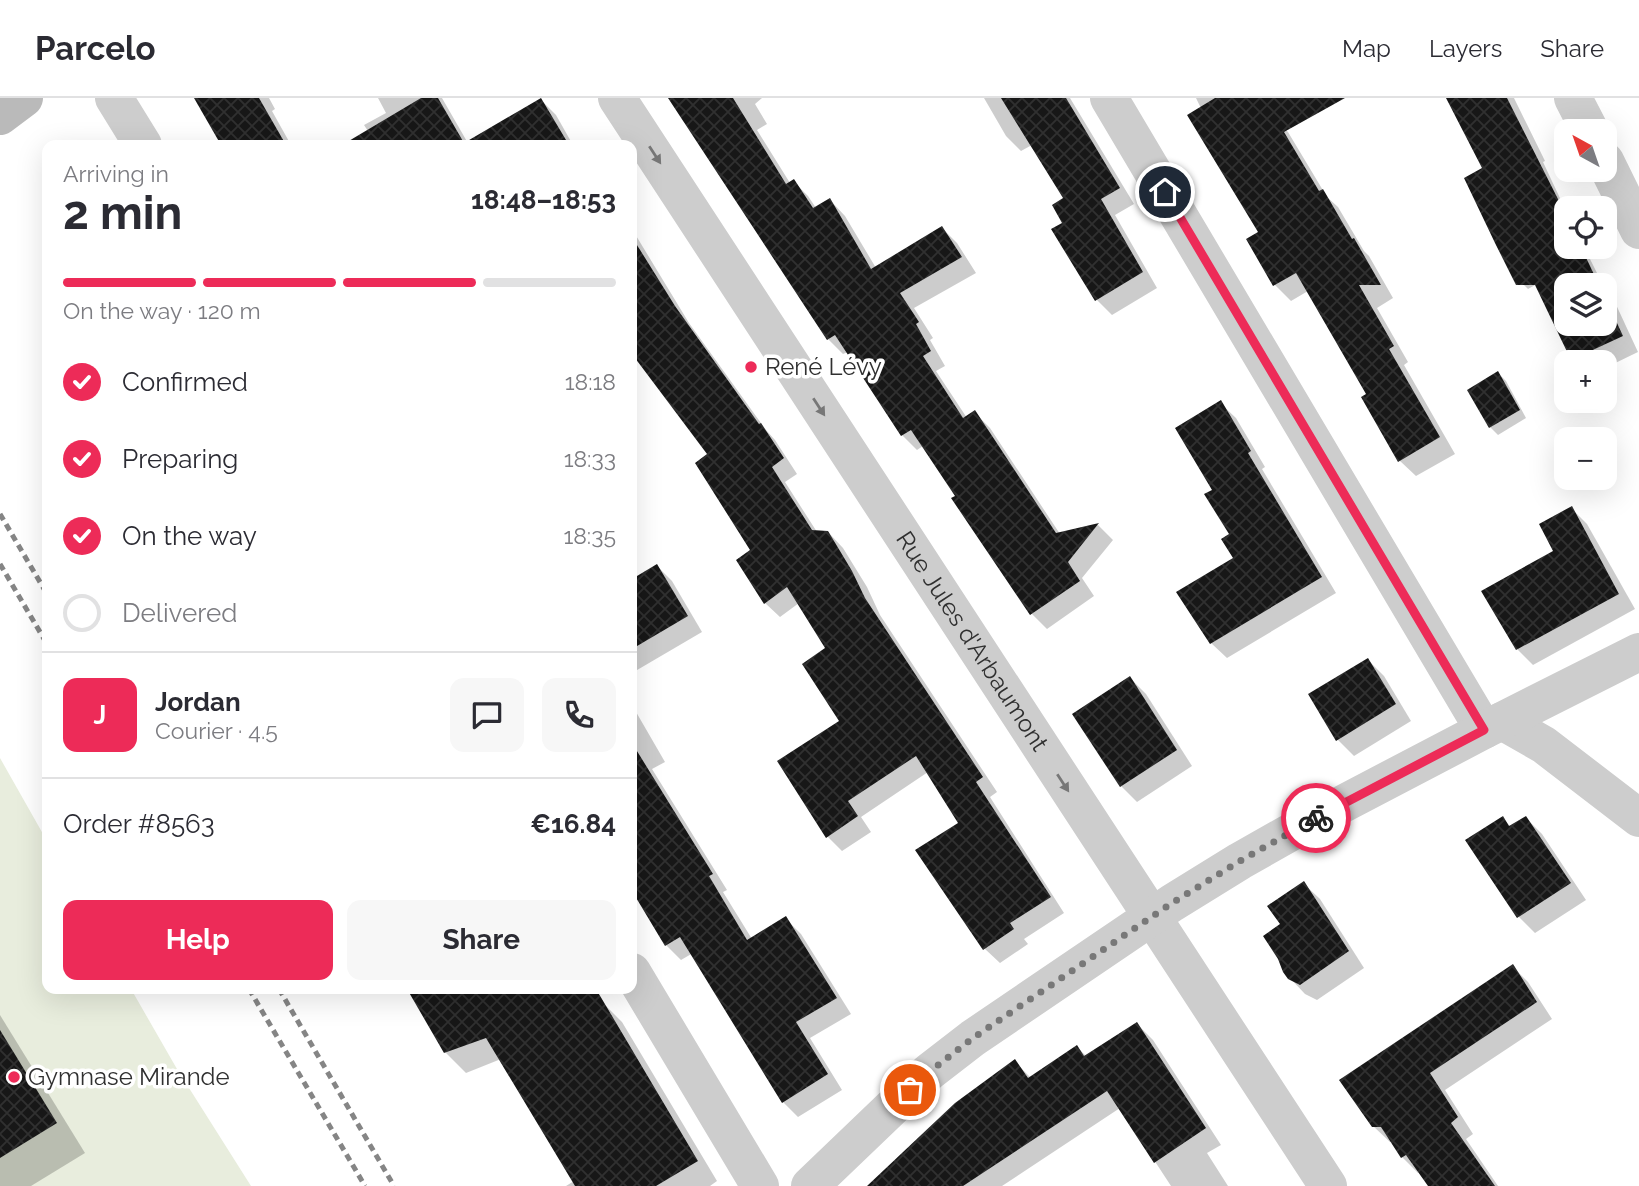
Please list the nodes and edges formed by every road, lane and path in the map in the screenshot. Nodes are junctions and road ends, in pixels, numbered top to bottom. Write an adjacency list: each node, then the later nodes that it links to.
1 (24, 98): 6 (main road)
2 (114, 98): 8 (street)
3 (617, 98): 14 (street, Rue Jules d'Arbaumont, one-way to 14)
4 (1109, 98): 12 (street)
5 (1573, 98): 7 (street)
6 (0, 116)
7 (1584, 119)
8 (139, 140)
9 (1615, 182): 10 (street)
10 (1639, 230)
11 (1639, 652): 12 (street)
12 (1493, 725): 13 (street); 14 (street)
13 (1639, 818)
14 (1151, 918): 17 (street); 18 (street, Rue Jules d'Arbaumont)
15 (637, 980): 16 (street)
16 (760, 1186)
17 (810, 1186)
18 (1328, 1186)

